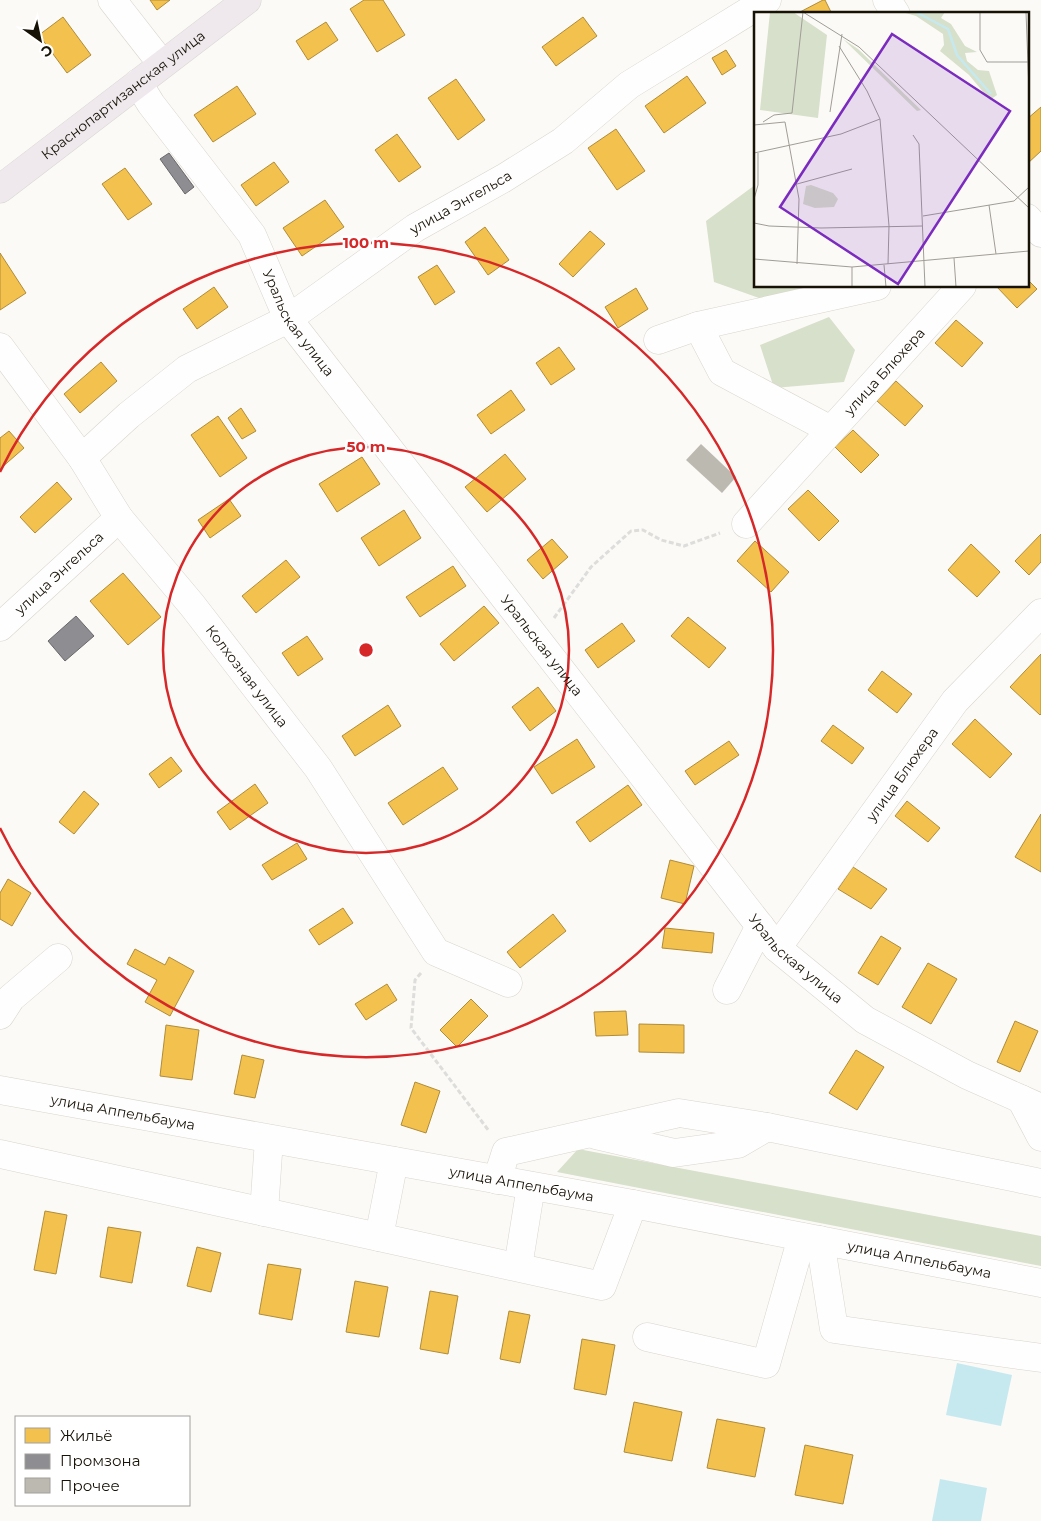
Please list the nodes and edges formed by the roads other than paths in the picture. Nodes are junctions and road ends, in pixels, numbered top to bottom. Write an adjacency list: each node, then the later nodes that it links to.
1 (112, 0): 6 (street)
2 (247, 0): 6 (main road, Краснопартизанская улица)
3 (767, 0): 13 (street, улица Энгельса)
4 (887, 0): 5 (street)
5 (895, 12)
6 (162, 64): 7 (main road, Краснопартизанская улица)
7 (138, 83): 8 (main road, Краснопартизанская улица); 13 (street, Уральская улица)
8 (0, 189)
9 (1028, 219): 10 (street)
10 (1041, 233)
11 (868, 288): 14 (street)
12 (960, 288): 17 (street, улица Блюхера)
13 (288, 319): 18 (street, улица Энгельса); 23 (street, Уральская улица)
14 (698, 326): 15 (street); 17 (street)
15 (658, 340)
16 (0, 347): 18 (street, Колхозная улица)
17 (831, 430): 20 (street, улица Блюхера)
18 (82, 458): 19 (street, Колхозная улица)
19 (119, 518): 22 (street, улица Энгельса); 26 (street, Колхозная улица)
20 (746, 524)
21 (1041, 613): 24 (street, улица Блюхера)
22 (0, 627)
23 (760, 926): 24 (street, Уральская улица); 27 (street)
24 (777, 948): 30 (street, Уральская улица)
25 (58, 958): 28 (street)
26 (508, 983)
27 (727, 990)
28 (0, 1016)
29 (0, 1090): 34 (street, улица Аппельбаума)
30 (1031, 1104): 33 (street)
31 (767, 1127): 32 (street); 32 (street); 38 (street)
32 (590, 1133): 37 (street)
33 (1041, 1137)
34 (269, 1138): 36 (street, улица Аппельбаума); 41 (street)
35 (0, 1154): 41 (street)
36 (394, 1161): 37 (street, улица Аппельбаума); 42 (street)
37 (497, 1180): 39 (street, улица Аппельбаума)
38 (1041, 1183)
39 (531, 1186): 40 (street, улица Аппельбаума); 44 (street)
40 (633, 1204): 43 (street, улица Аппельбаума); 44 (street)
41 (264, 1212): 42 (street)
42 (379, 1237): 44 (street)
43 (811, 1238): 45 (street, улица Аппельбаума); 46 (street); 47 (street)
44 (518, 1267)
45 (1041, 1283)
46 (647, 1337)
47 (1041, 1358)

